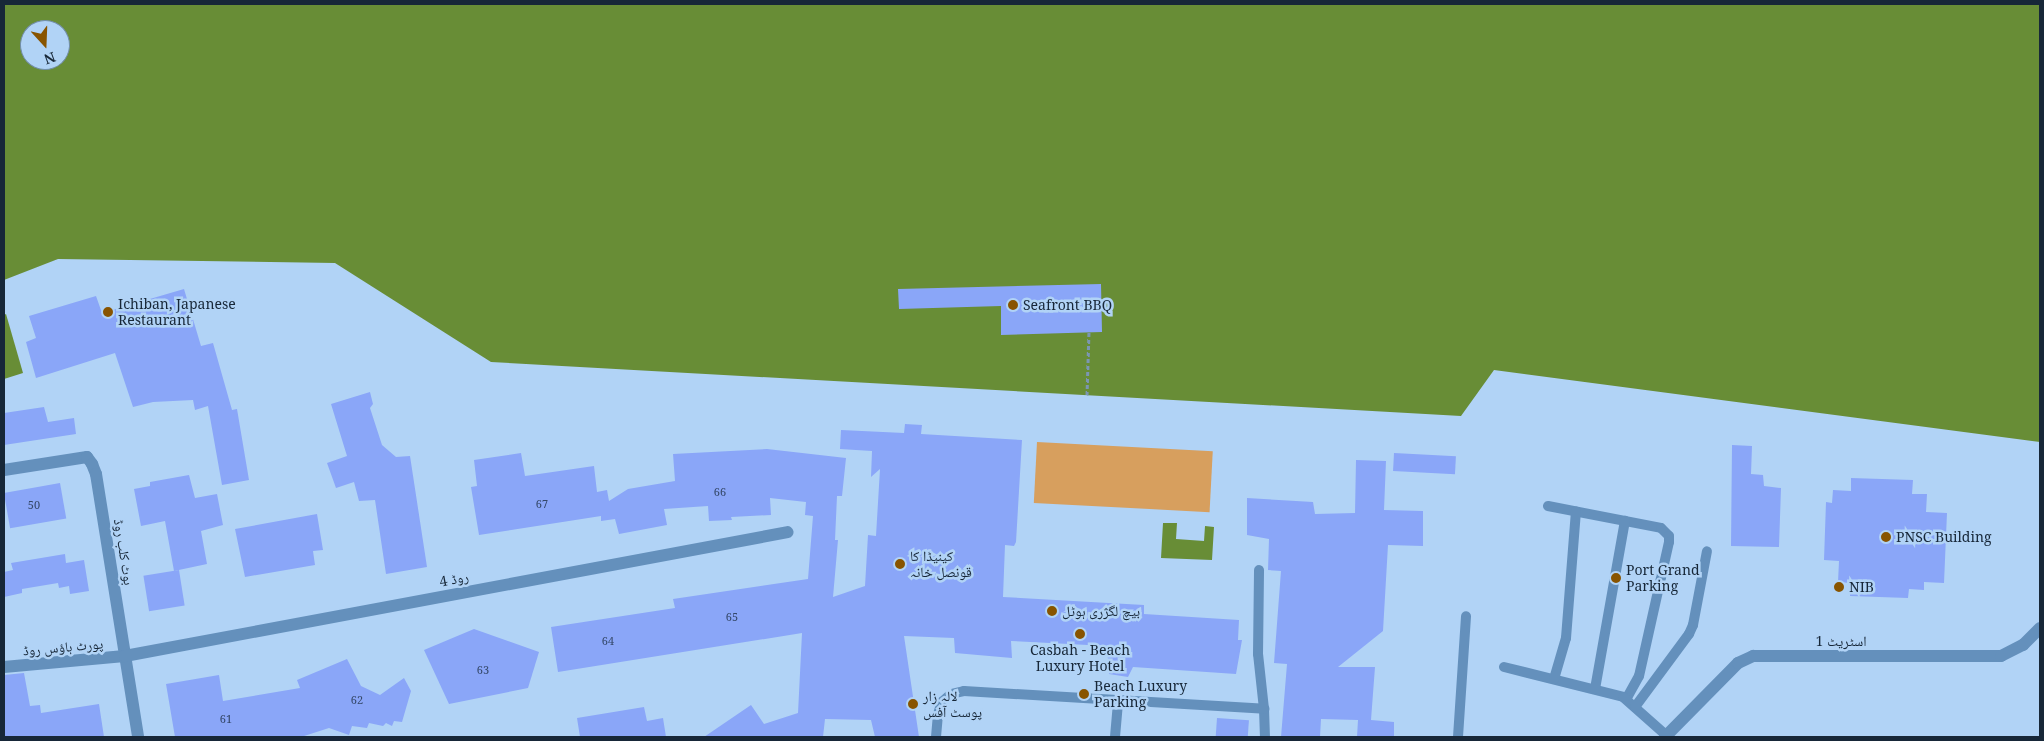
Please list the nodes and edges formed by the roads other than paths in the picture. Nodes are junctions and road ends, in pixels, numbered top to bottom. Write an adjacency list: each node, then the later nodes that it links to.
1 (4, 470): 10 (street, بوٹ کلب روڈ)
2 (1548, 506): 3 (lane)
3 (1576, 511): 4 (lane); 13 (lane)
4 (1625, 521): 14 (lane); 15 (lane)
5 (788, 532): 10 (street, روڈ 4)
6 (1708, 551): 17 (lane)
7 (1259, 570): 18 (lane)
8 (1466, 616): 23 (lane)
9 (2040, 628): 24 (street, اسٹریٹ 1)
10 (125, 656): 11 (street, پورٹ ہاؤس روڈ); 19 (street, بوٹ کلب روڈ)
11 (4, 667)
12 (1504, 667): 13 (lane)
13 (1554, 679): 14 (lane)
14 (1595, 689): 15 (lane)
15 (1626, 699): 17 (lane)
16 (1118, 702): 18 (lane); 20 (lane); 21 (lane)
17 (1635, 707): 24 (lane)
18 (1264, 710): 22 (lane)
19 (138, 737)
20 (936, 737)
21 (1115, 737)
22 (1265, 737)
23 (1458, 737)
24 (1667, 737)

